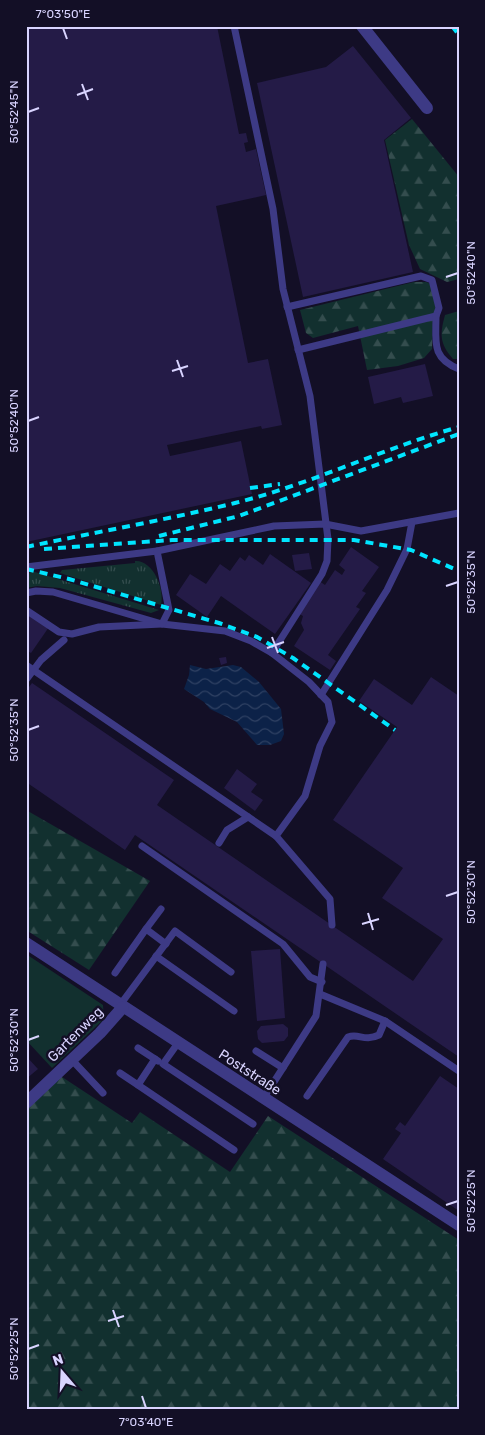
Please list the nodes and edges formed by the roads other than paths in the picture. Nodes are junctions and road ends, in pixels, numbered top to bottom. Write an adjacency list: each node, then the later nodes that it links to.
1 (234, 26): 4 (lane)
2 (362, 26): 3 (street)
3 (427, 108)
4 (288, 307): 5 (lane); 6 (lane)
5 (436, 316): 6 (lane); 7 (lane)
6 (298, 350): 10 (lane)
7 (459, 369)
8 (459, 513): 9 (lane)
9 (412, 522): 10 (lane); 20 (lane)
10 (325, 524): 11 (lane); 17 (lane)
11 (157, 551): 12 (lane); 15 (lane)
12 (26, 567)
13 (26, 594): 15 (lane)
14 (26, 610): 16 (lane)
15 (162, 624): 16 (lane); 17 (lane)
16 (72, 634): 19 (lane, bridge)
17 (272, 653): 20 (lane)
18 (26, 665): 21 (lane)
19 (26, 680)
20 (321, 695): 22 (lane)
21 (248, 817): 22 (lane); 23 (lane)
22 (276, 836): 26 (lane)
23 (219, 843)
24 (142, 846): 34 (lane)
25 (161, 909): 27 (lane)
26 (332, 925)
27 (146, 929): 29 (lane); 33 (lane)
28 (26, 942): 36 (street, Poststraße)
29 (166, 944): 30 (lane); 32 (lane)
30 (156, 956): 36 (lane); 37 (lane)
31 (324, 964): 34 (lane)
32 (231, 972)
33 (115, 973)
34 (322, 982): 35 (lane)
35 (320, 994): 38 (lane); 45 (lane)
36 (121, 1006): 39 (street, Poststraße); 43 (street, Gartenweg)
37 (234, 1011)
38 (386, 1021): 46 (lane); 50 (lane)
39 (178, 1043): 44 (lane); 51 (street, Poststraße)
40 (138, 1048): 42 (lane)
41 (256, 1051): 45 (lane)
42 (155, 1058): 44 (lane); 48 (lane)
43 (72, 1060): 49 (lane); 52 (street, Gartenweg)
44 (163, 1064): 53 (lane)
45 (282, 1068): 51 (lane)
46 (459, 1071)
47 (120, 1073): 48 (lane)
48 (138, 1084): 54 (lane)
49 (103, 1094)
50 (307, 1096)
51 (263, 1098): 55 (street, Poststraße)
52 (26, 1103)
53 (253, 1124)
54 (234, 1150)
55 (459, 1225)

